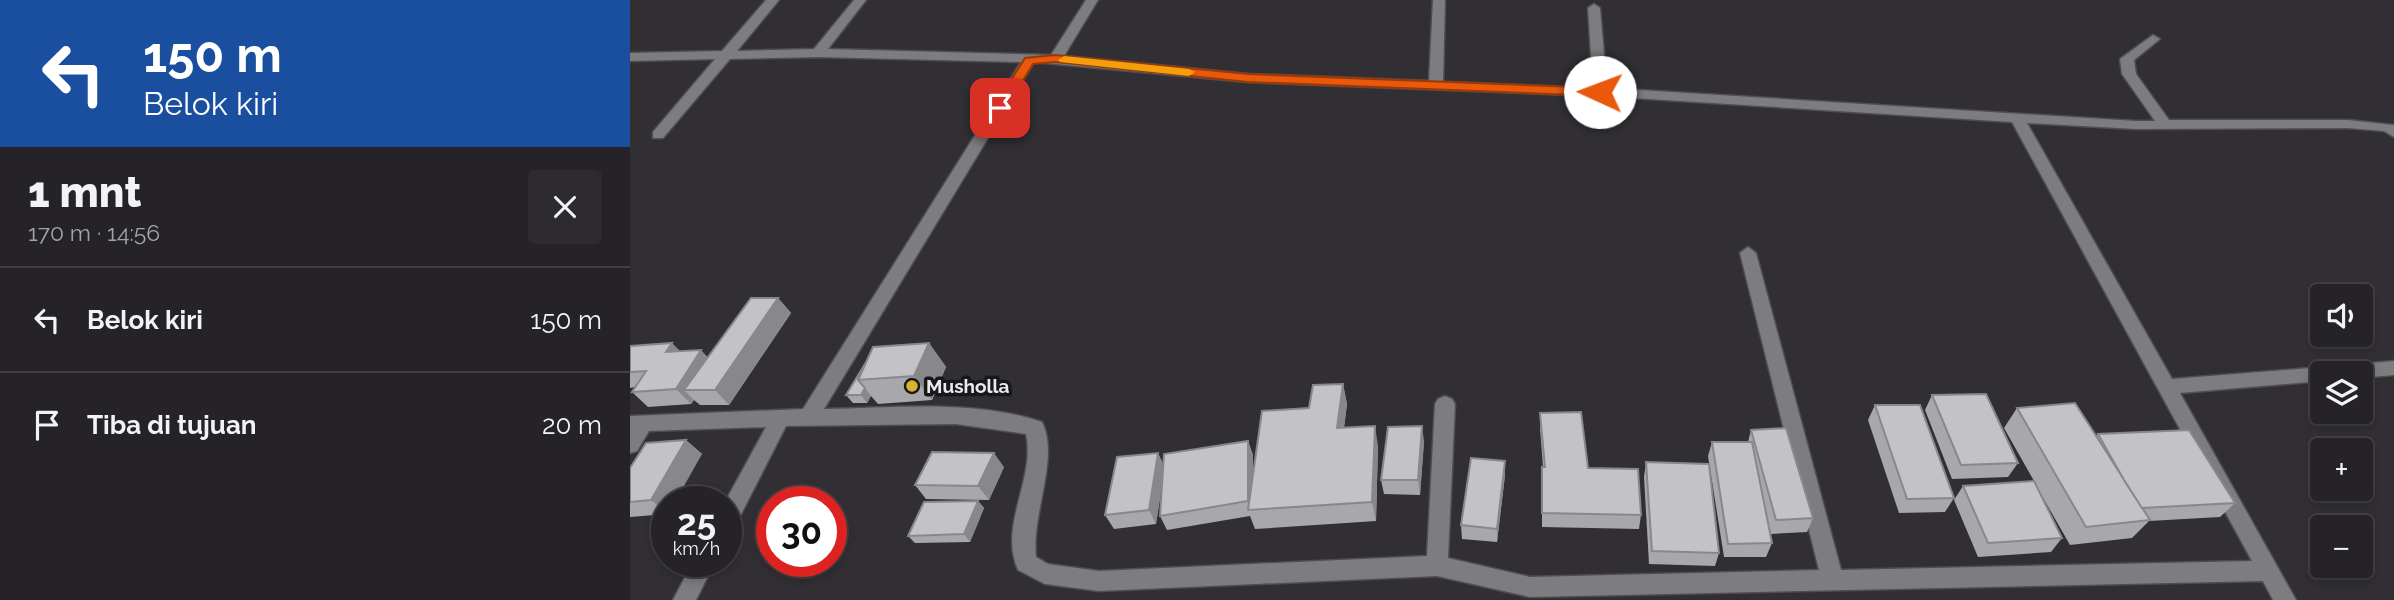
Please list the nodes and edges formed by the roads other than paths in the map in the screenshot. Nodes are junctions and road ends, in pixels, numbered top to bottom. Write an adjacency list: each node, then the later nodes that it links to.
1 (773, 0): 8 (street)
2 (860, 0): 7 (street)
3 (1092, 0): 10 (street)
4 (1439, 0): 12 (street)
5 (1594, 8): 13 (street)
6 (2153, 39): 15 (street)
7 (818, 53): 8 (street); 11 (street)
8 (728, 55): 9 (street); 17 (street)
9 (630, 57)
10 (1055, 59): 11 (street); 12 (street)
11 (1029, 60): 24 (street)
12 (1436, 86): 13 (street)
13 (1600, 92): 14 (street)
14 (2017, 118): 15 (street); 22 (street)
15 (2165, 125): 16 (street)
16 (2394, 133)
17 (658, 135)
18 (1748, 253): 32 (street)
19 (2394, 368): 20 (street)
20 (2373, 370)
21 (2310, 375): 22 (street)
22 (2167, 387): 30 (street)
23 (1445, 404): 29 (street)
24 (809, 417): 25 (street); 29 (street)
25 (780, 419): 26 (street); 28 (street)
26 (637, 424): 27 (street)
27 (630, 445)
28 (742, 491)
29 (1437, 566): 32 (street)
30 (2269, 571): 32 (street); 34 (street)
31 (696, 577): 33 (street)
32 (1833, 581)
33 (684, 600)
34 (2285, 600)

